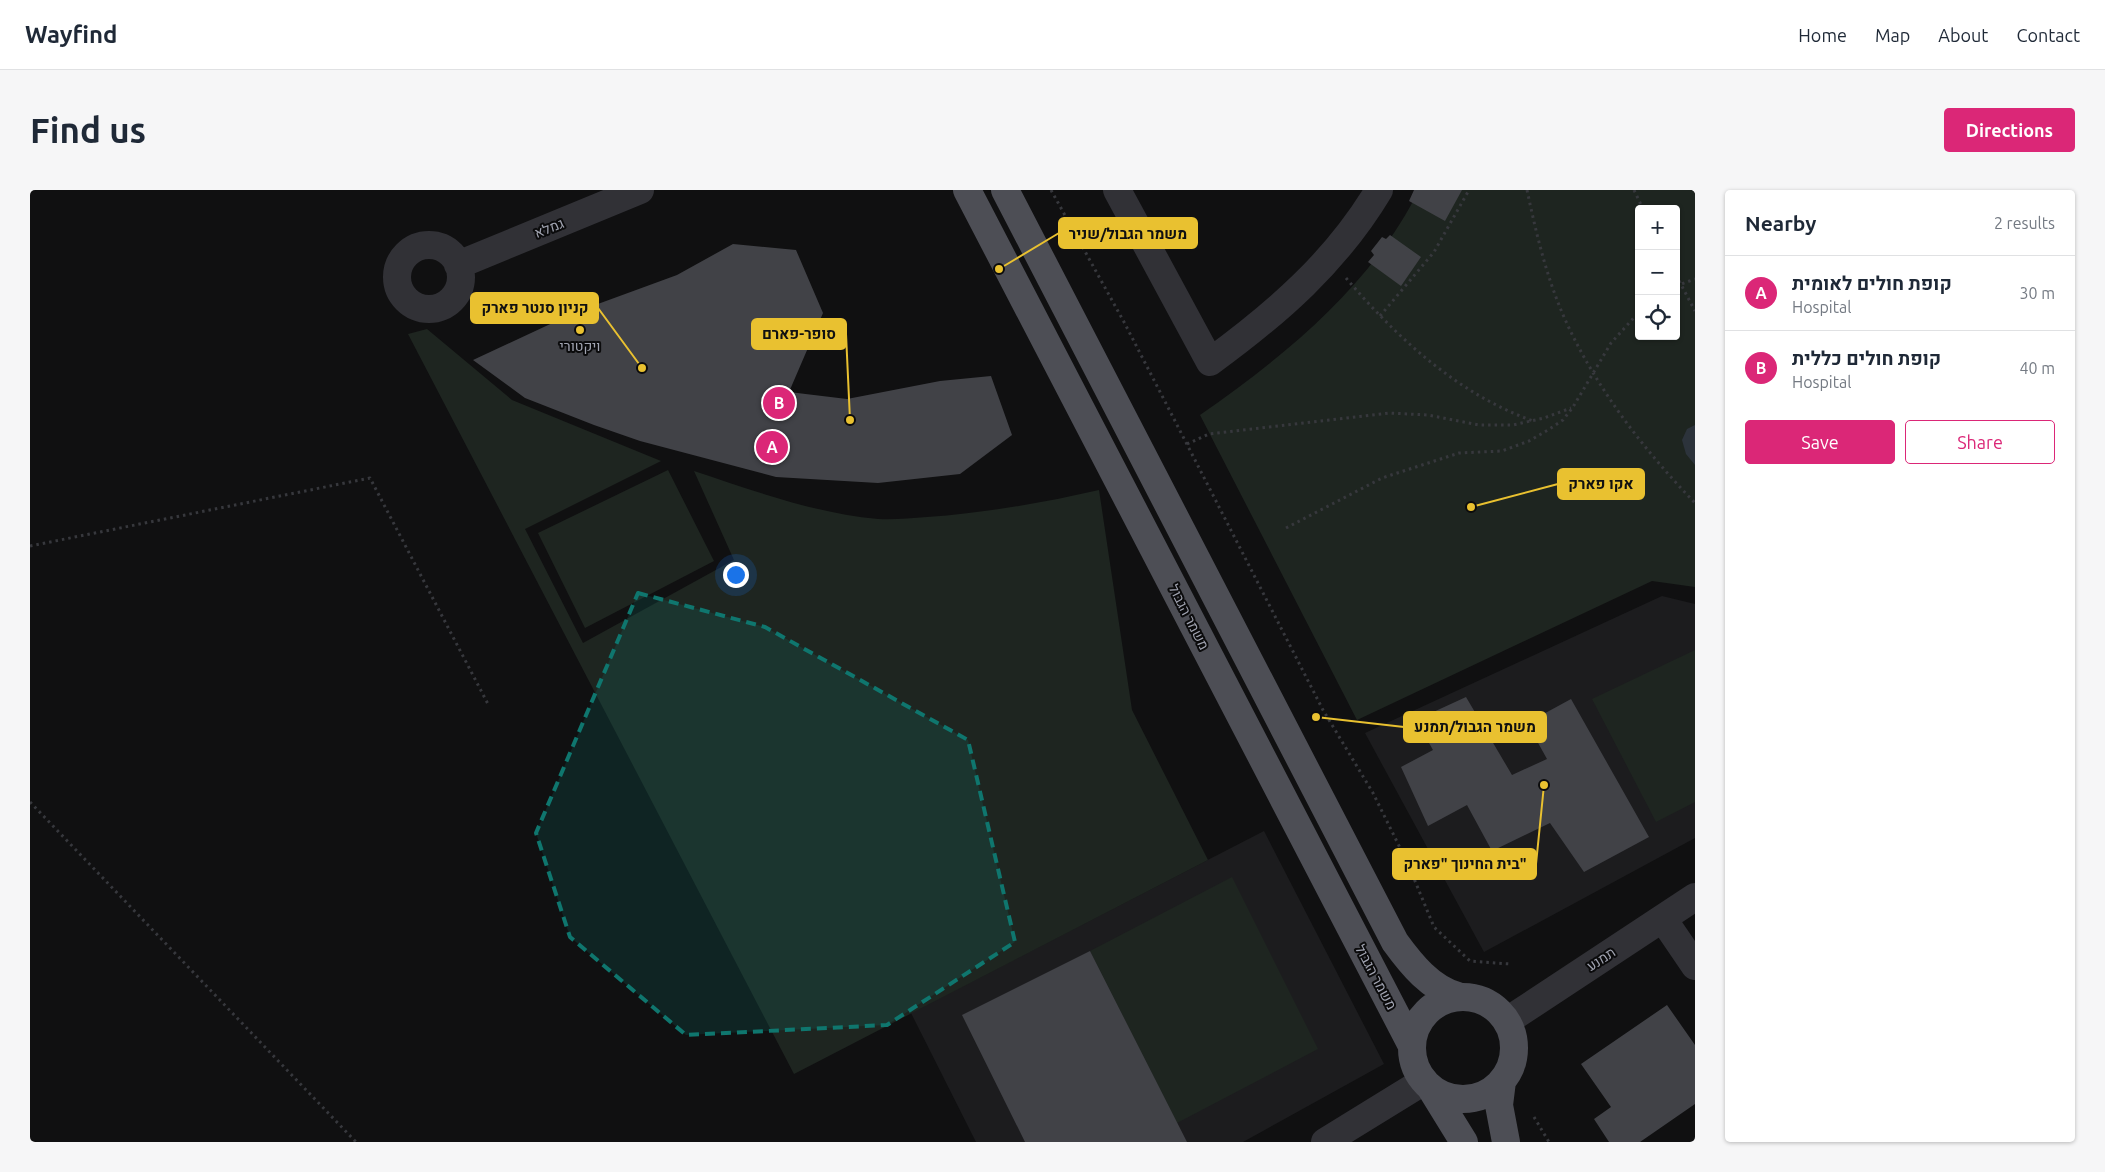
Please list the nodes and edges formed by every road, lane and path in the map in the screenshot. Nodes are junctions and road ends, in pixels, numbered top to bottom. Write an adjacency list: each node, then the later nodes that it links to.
1 (640, 190): 12 (street, גמלא)
2 (967, 190): 33 (main road, משמר הגבול)
3 (1005, 190): 31 (main road)
4 (1051, 190): 21 (path)
5 (1117, 190): 11 (street)
6 (1379, 190): 11 (street)
7 (1468, 190): 16 (path)
8 (1527, 190): 18 (path)
9 (1634, 190): 10 (path)
10 (1641, 205)
11 (1329, 258): 16 (path)
12 (458, 265)
13 (1695, 279): 14 (path)
14 (1681, 284): 15 (path)
15 (1695, 310)
16 (1380, 316): 20 (path)
17 (1635, 316): 18 (path)
18 (1593, 375): 19 (path); 22 (path)
19 (1573, 407): 20 (path); 23 (path)
20 (1534, 421): 21 (path)
21 (1187, 444): 29 (path)
22 (1695, 503)
23 (1286, 528)
24 (30, 546): 25 (path)
25 (488, 704)
26 (30, 802): 37 (path)
27 (1695, 897): 28 (street, תמנע)
28 (1663, 919): 30 (street); 32 (street, תמנע)
29 (1510, 964)
30 (1695, 966)
31 (1458, 996): 32 (main road); 33 (main road)
32 (1506, 1021): 34 (main road)
33 (1412, 1044): 35 (main road)
34 (1502, 1081): 35 (main road); 40 (main road)
35 (1427, 1084): 38 (street); 39 (main road)
36 (1534, 1117): 41 (path)
37 (356, 1142)
38 (1325, 1142)
39 (1464, 1142)
40 (1506, 1142)
41 (1549, 1142)

